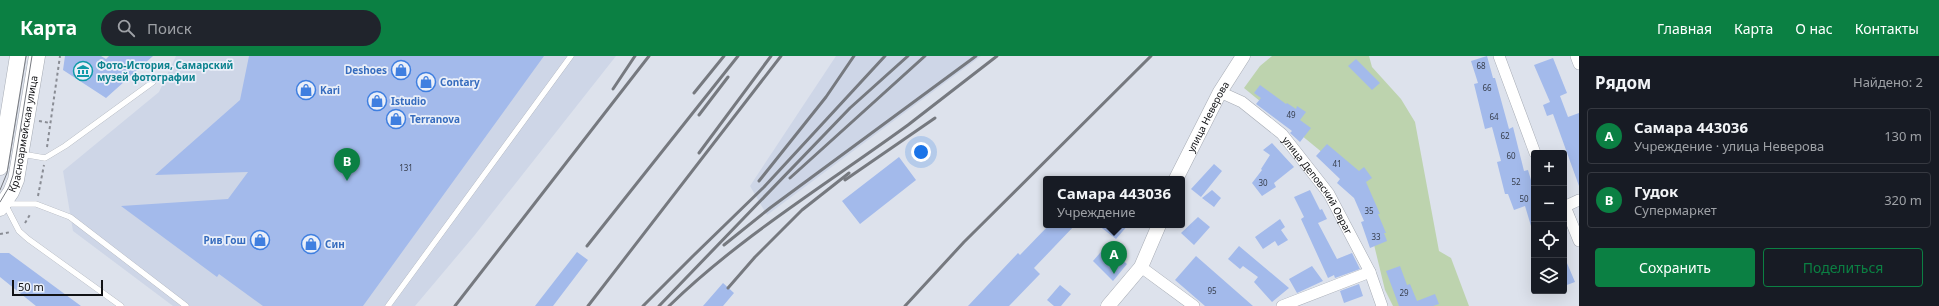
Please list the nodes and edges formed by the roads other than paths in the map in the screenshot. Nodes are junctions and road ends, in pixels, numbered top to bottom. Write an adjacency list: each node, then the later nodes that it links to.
1 (18, 56): 12 (main road, Красноармейская улица)
2 (37, 56): 11 (main road, Красноармейская улица)
3 (571, 56): 22 (lane)
4 (1243, 56): 9 (street, улица Неверова)
5 (1499, 56): 10 (street)
6 (1576, 56): 7 (street)
7 (1579, 64)
8 (153, 82): 11 (lane)
9 (1220, 92): 13 (street, улица Неверова); 21 (street, улица Деповский Овраг)
10 (1534, 150)
11 (21, 154): 16 (main road, Красноармейская улица)
12 (0, 167)
13 (1178, 176)
14 (1579, 200): 15 (street)
15 (1567, 204)
16 (2, 206): 23 (lane); 24 (lane)
17 (1567, 210): 19 (street)
18 (1158, 228): 20 (street)
19 (1579, 241)
20 (1141, 267): 25 (street); 26 (street)
21 (1370, 272): 27 (street); 28 (street, улица Деповский Овраг)
22 (390, 304)
23 (121, 306)
24 (186, 306)
25 (1108, 306)
26 (1194, 306)
27 (1282, 306)
28 (1382, 306)

